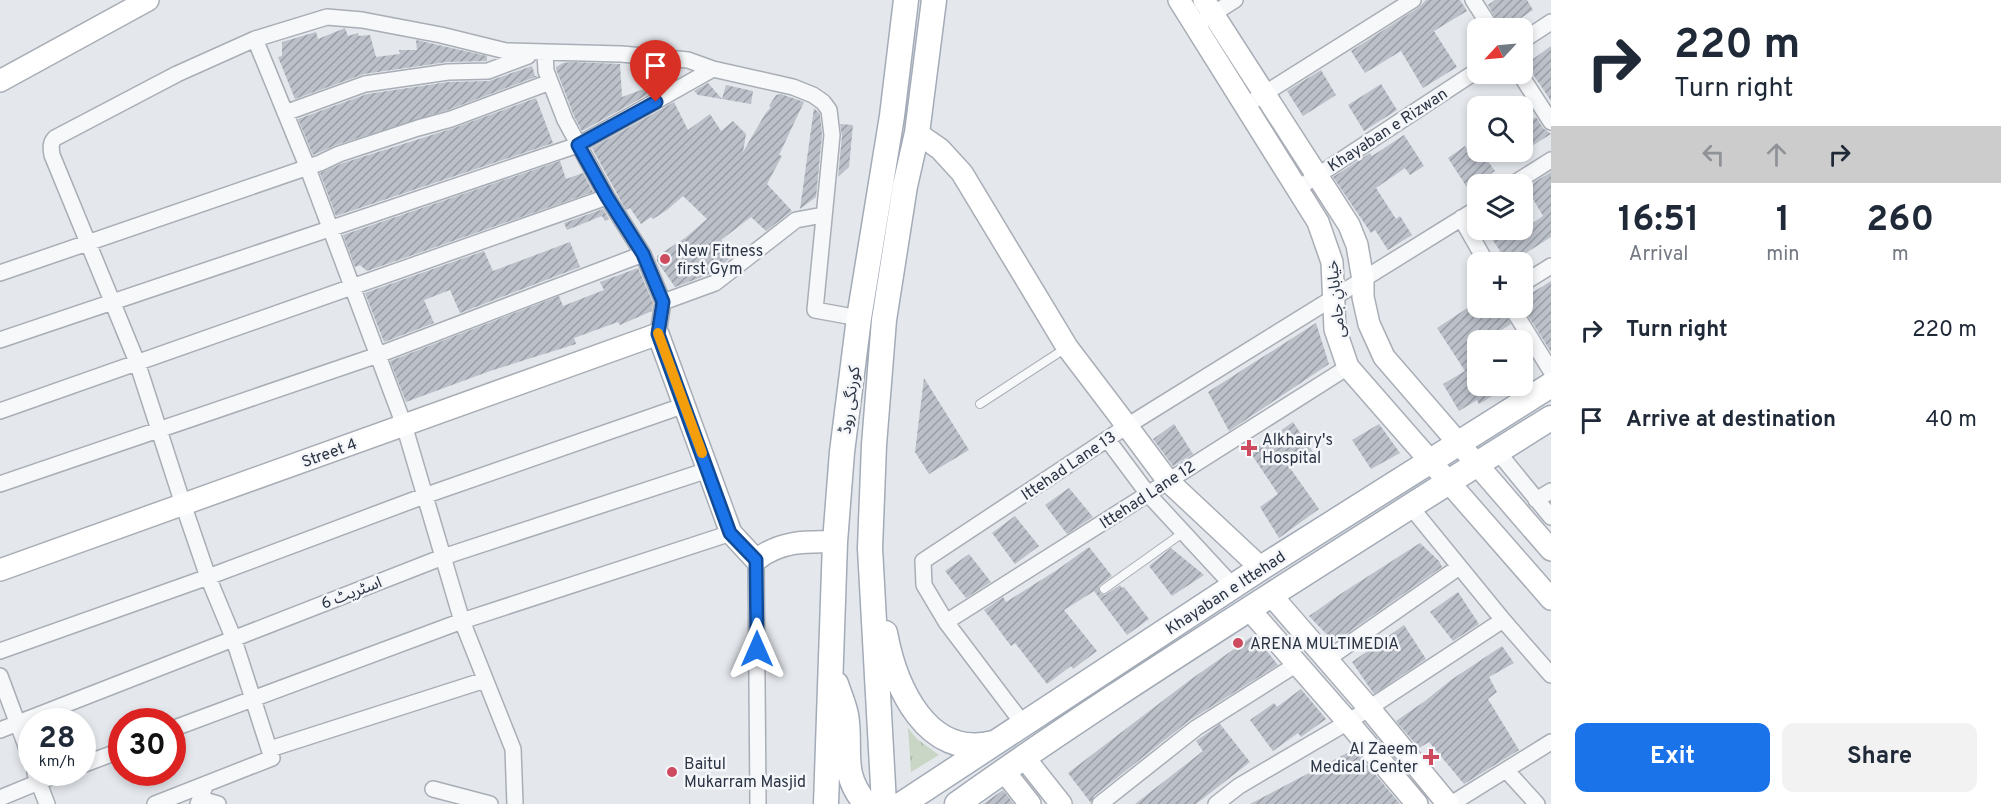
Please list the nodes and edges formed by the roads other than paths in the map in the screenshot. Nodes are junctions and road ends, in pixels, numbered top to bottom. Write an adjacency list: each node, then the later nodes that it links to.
1 (148, 0): 17 (street)
2 (906, 0): 47 (main road, کورنگی روڈ)
3 (1179, 0): 11 (street, خیابانِ جامی)
4 (1235, 0): 8 (street)
5 (1413, 0): 20 (street)
6 (1473, 0): 9 (street)
7 (934, 1): 24 (main road, کورنگی روڈ)
8 (1211, 12): 11 (street); 20 (street, خیابانِ جامی)
9 (1485, 18)
10 (1551, 22): 12 (street)
11 (1196, 28): 21 (street, خیابانِ جامی)
12 (1533, 34)
13 (255, 39): 14 (street); 22 (street); 36 (street)
14 (540, 53): 15 (street); 18 (street); 22 (street)
15 (713, 69): 25 (street); 32 (street)
16 (1467, 77): 29 (street, Khayaban e Rizwan)
17 (1, 79)
18 (550, 82): 25 (street); 27 (street)
19 (1526, 84): 23 (street)
20 (1261, 90): 21 (street); 29 (street, خیابانِ جامی)
21 (1242, 101): 30 (street, خیابانِ جامی)
22 (285, 113): 27 (street)
23 (1551, 122)
24 (917, 126): 51 (street); 82 (main road, کورنگی روڈ)
25 (578, 145): 31 (street); 35 (street)
26 (1551, 160): 28 (street)
27 (307, 166): 35 (street); 36 (street)
28 (1529, 174)
29 (1316, 176): 30 (street, Khayaban e Rizwan); 42 (street, خیابانِ جامی)
30 (1297, 189): 44 (street, خیابانِ جامی)
31 (607, 197): 38 (street); 43 (street)
32 (823, 215): 46 (street); 47 (street)
33 (1467, 215): 34 (street, Ittehad Lane 13)
34 (1461, 219): 37 (street); 42 (street, Ittehad Lane 13)
35 (329, 227): 43 (street); 45 (street)
36 (90, 243): 40 (street); 45 (street)
37 (1480, 252)
38 (643, 254): 46 (street); 52 (street)
39 (1551, 266): 41 (street)
40 (0, 273)
41 (1533, 277)
42 (1363, 280): 44 (street, Ittehad Lane 13); 65 (street, خیابانِ جامی)
43 (351, 286): 52 (street); 53 (street)
44 (1334, 299): 54 (street, خیابانِ جامی); 62 (street, Ittehad Lane 13)
45 (112, 300): 50 (street); 53 (street)
46 (663, 302): 49 (street)
47 (860, 318): 81 (main road, کورنگی روڈ)
48 (1518, 318): 55 (street)
49 (658, 334): 58 (street); 61 (street, Street 4)
50 (0, 340)
51 (1067, 347): 57 (lane); 62 (street)
52 (378, 356): 61 (street); 63 (street)
53 (137, 362): 59 (street); 63 (street)
54 (1348, 367): 67 (street, خیابانِ جامی); 69 (street, Ittehad Lane 12)
55 (1551, 371)
56 (1551, 385): 65 (main road, Khayaban e Ittehad)
57 (980, 404)
58 (685, 405): 68 (street); 74 (street)
59 (0, 411)
60 (1551, 418): 66 (main road, Khayaban e Ittehad)
61 (404, 425): 74 (street); 76 (street, Street 4)
62 (1127, 426): 64 (street, Ittehad Lane 13); 69 (street)
63 (159, 430): 71 (street); 76 (street)
64 (1107, 439): 73 (street); 97 (street, Ittehad Lane 13)
65 (1459, 443): 66 (street, خیابانِ جامی); 67 (main road, Khayaban e Ittehad)
66 (1487, 457): 70 (main road, Khayaban e Ittehad); 75 (street); 83 (street, خیابانِ جامی)
67 (1431, 460): 70 (street, خیابانِ جامی); 87 (main road, Khayaban e Ittehad)
68 (708, 470): 80 (street); 84 (street, اسٹریٹ 6)
69 (1168, 481): 73 (street, Ittehad Lane 12); 87 (street)
70 (1449, 482): 77 (main road, Khayaban e Ittehad); 93 (street, خیابانِ جامی)
71 (0, 484)
72 (1551, 492): 75 (street)
73 (1148, 494): 79 (street); 97 (street, Ittehad Lane 12)
74 (424, 496): 84 (street); 89 (street)
75 (1536, 501): 78 (street)
76 (183, 504): 88 (street, Street 4); 89 (street)
77 (1410, 506): 86 (street); 92 (main road, Khayaban e Ittehad)
78 (1551, 517)
79 (1184, 532): 90 (street); 91 (lane)
80 (730, 533): 85 (street); 96 (street)
81 (835, 542): 85 (street); 102 (main road, کورنگی روڈ)
82 (870, 548): 113 (main road); 134 (main road, کورنگی روڈ)
83 (1551, 550)
84 (443, 557): 96 (street); 98 (street, اسٹریٹ 6)
85 (756, 560): 131 (street)
86 (1459, 567): 95 (street); 100 (street)
87 (1261, 568): 90 (main road, Khayaban e Ittehad)
88 (0, 570)
89 (208, 577): 98 (street); 99 (street)
90 (1233, 586): 111 (main road, Khayaban e Ittehad)
91 (1104, 589)
92 (1271, 595): 94 (main road, Khayaban e Ittehad); 100 (street)
93 (1551, 598)
94 (1250, 609): 101 (street); 116 (main road, Khayaban e Ittehad)
95 (1503, 620): 103 (street); 107 (street)
96 (462, 621): 105 (street); 106 (street)
97 (946, 622): 111 (street, Ittehad Lane 13)
98 (233, 637): 106 (street); 109 (street, اسٹریٹ 6)
99 (0, 651)
100 (1326, 660): 107 (street)
101 (1297, 664): 108 (street); 138 (street)
102 (830, 667): 132 (main road, کورنگی روڈ); 133 (main road)
103 (1551, 675)
104 (0, 676): 109 (street)
105 (485, 680): 115 (street); 130 (street)
106 (253, 698): 110 (street); 115 (street)
107 (1369, 708): 108 (street); 141 (street)
108 (1348, 722): 139 (street); 140 (street)
109 (17, 723): 112 (street, اسٹریٹ 6)
110 (186, 724)
111 (1024, 725): 113 (main road, Khayaban e Ittehad)
112 (0, 730)
113 (999, 741): 125 (main road, Khayaban e Ittehad)
114 (1551, 742): 117 (street)
115 (270, 749): 119 (street)
116 (1023, 756): 118 (main road, Khayaban e Ittehad); 137 (street)
117 (1506, 770): 141 (street); 142 (street)
118 (1004, 771): 135 (main road, Khayaban e Ittehad); 136 (street)
119 (206, 784): 124 (street); 127 (street)
120 (21, 786): 123 (street)
121 (40, 786): 126 (street)
122 (433, 789): 129 (street)
123 (0, 798)
124 (199, 801): 128 (street)
125 (909, 801)
126 (47, 804)
127 (155, 804)
128 (218, 804)
129 (489, 804)
130 (515, 804)
131 (758, 804)
132 (826, 804)
133 (866, 804)
134 (884, 804)
135 (957, 804)
136 (1030, 804)
137 (1061, 804)
138 (1100, 804)
139 (1216, 804)
140 (1417, 804)
141 (1449, 804)
142 (1537, 804)

